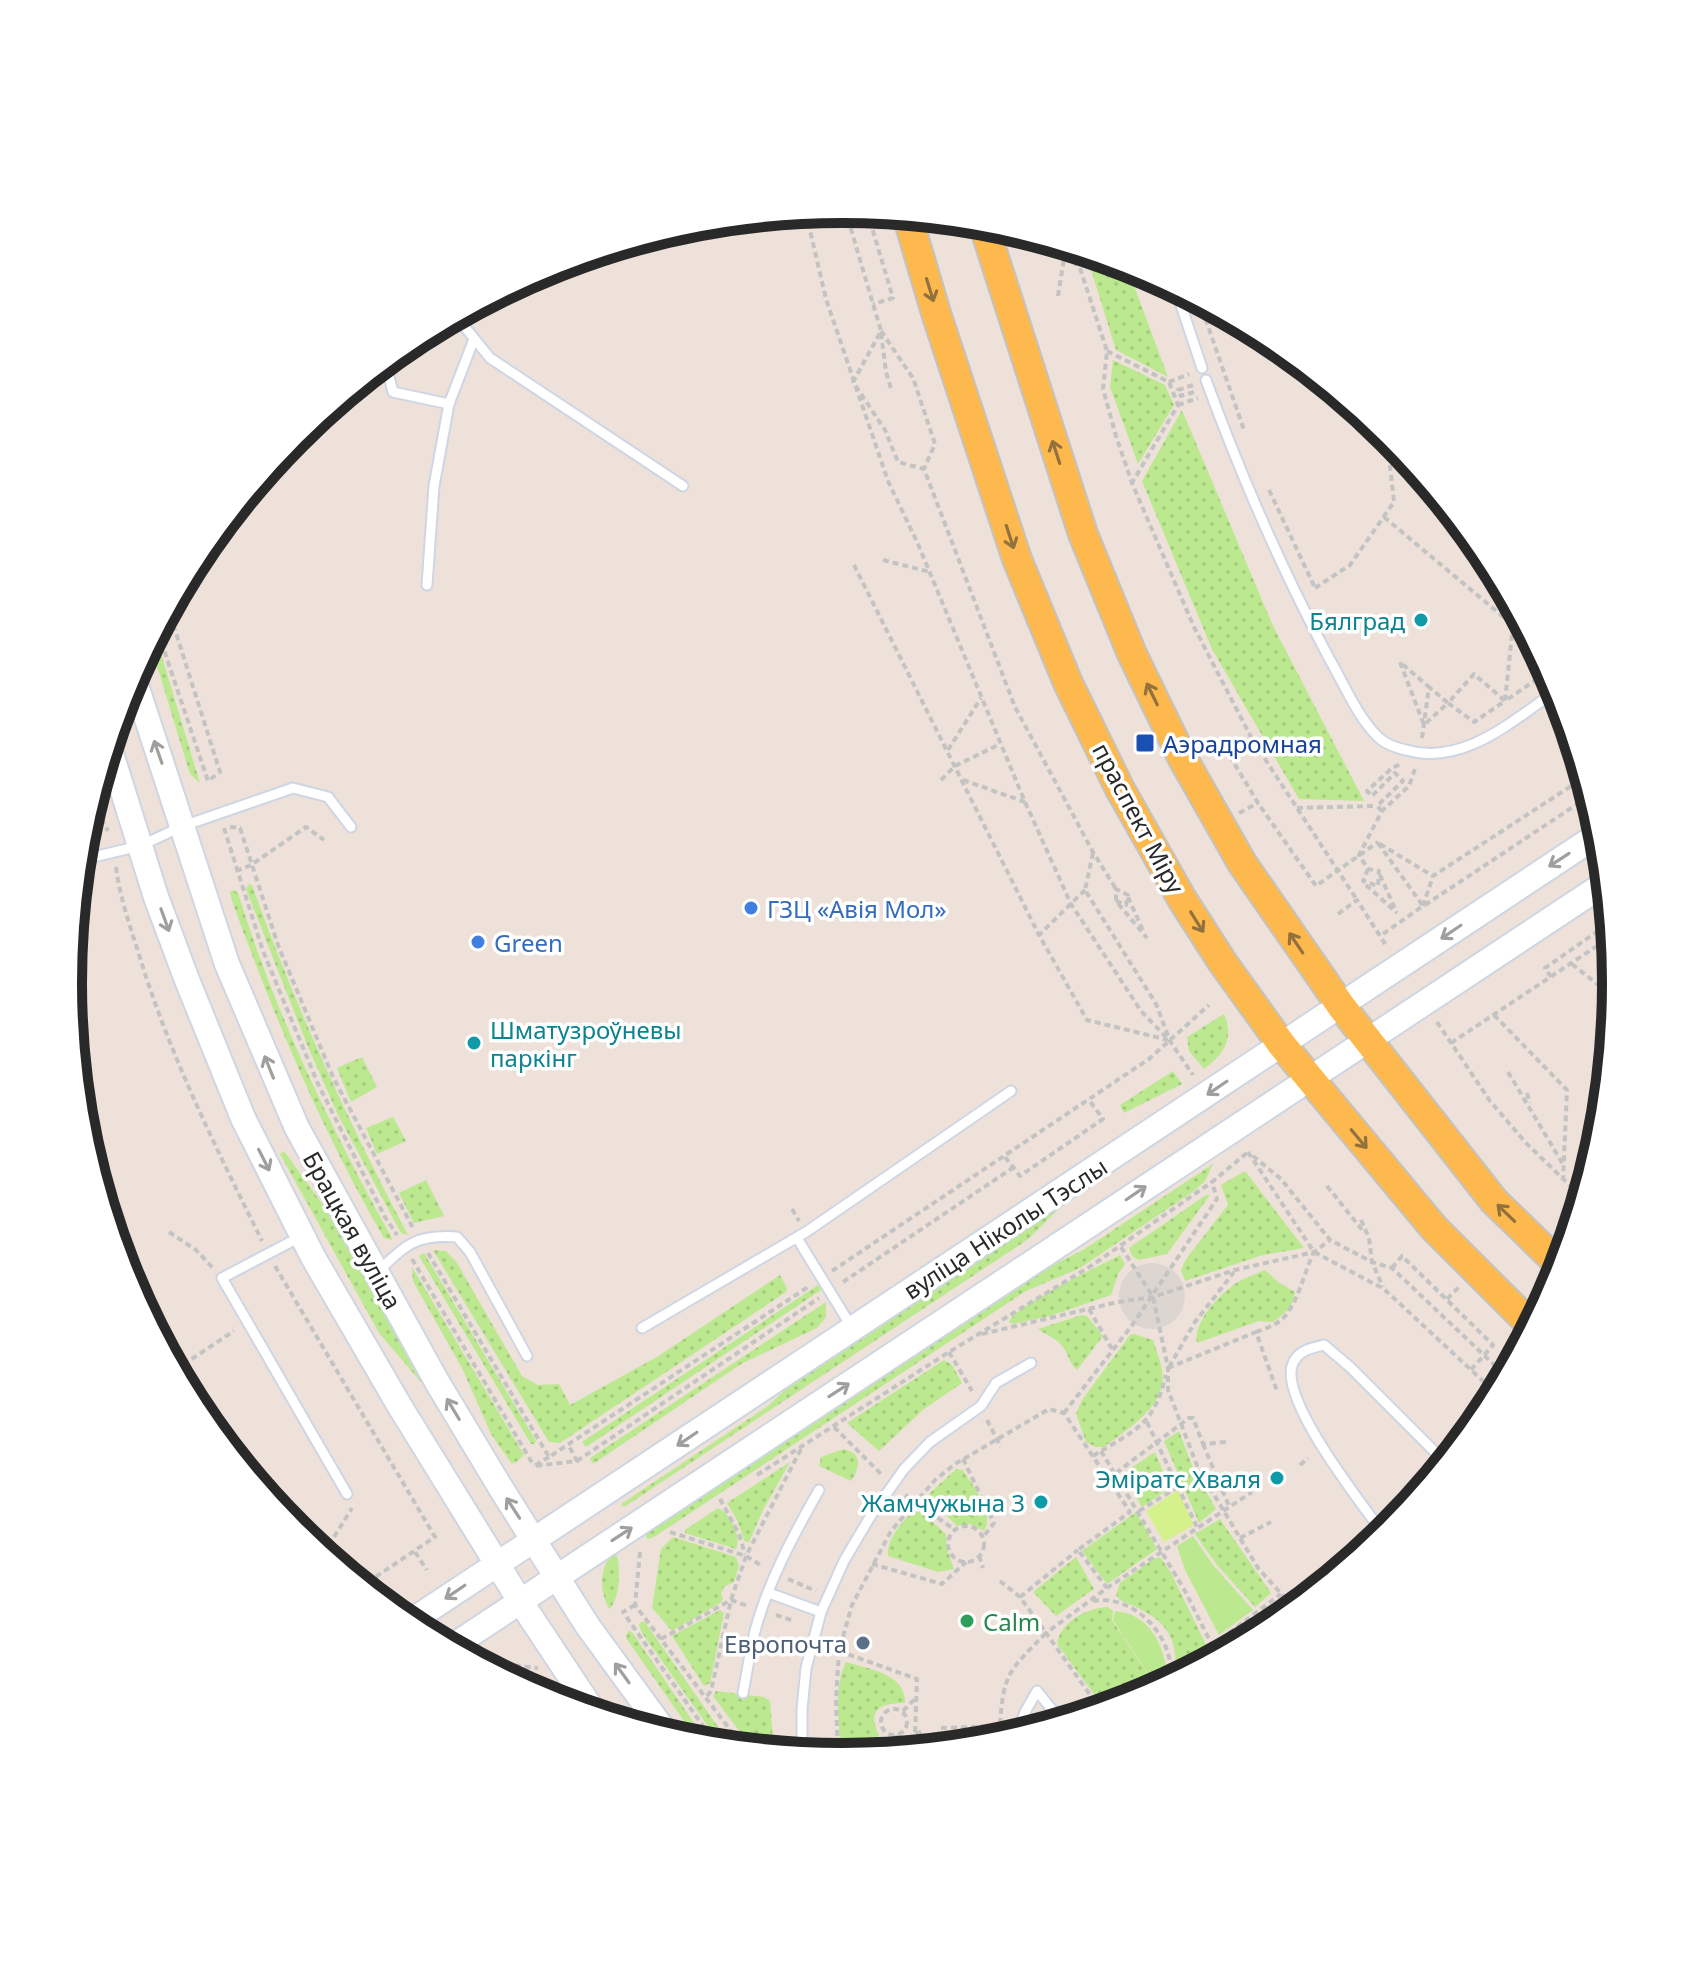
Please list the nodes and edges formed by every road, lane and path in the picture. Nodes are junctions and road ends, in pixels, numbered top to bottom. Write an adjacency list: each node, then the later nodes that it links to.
1 (849, 223): 10 (path)
2 (809, 224): 19 (path)
3 (871, 224): 10 (path)
4 (911, 227): 103 (main road, праспект Міру, one-way to 103)
5 (988, 237): 97 (main road, one-way to 5)
6 (1063, 256): 8 (path)
7 (1073, 259): 15 (path)
8 (1058, 296)
9 (1179, 301): 16 (lane)
10 (873, 304): 13 (path)
11 (1204, 315): 23 (path)
12 (462, 325): 14 (lane)
13 (881, 331): 19 (path); 21 (path); 25 (path)
14 (474, 339): 22 (lane); 27 (lane)
15 (1107, 351): 20 (path); 26 (path)
16 (1198, 370): 20 (path)
17 (388, 374): 22 (lane)
18 (1206, 380): 35 (lane)
19 (853, 382): 25 (path); 32 (path)
20 (1169, 382): 26 (path)
21 (892, 392)
22 (449, 404): 33 (lane)
23 (1244, 431)
24 (1389, 456): 29 (path)
25 (924, 469): 69 (path)
26 (1132, 483): 47 (path)
27 (683, 486)
28 (1268, 488): 34 (path)
29 (1384, 517): 34 (path); 36 (path)
30 (883, 560): 32 (path)
31 (854, 565): 49 (path)
32 (930, 572): 43 (path)
33 (427, 585)
34 (1315, 588): 35 (path)
35 (1299, 598): 50 (lane)
36 (1513, 625): 44 (path)
37 (171, 627): 38 (path)
38 (162, 644)
39 (1539, 678): 44 (path)
40 (1429, 687): 45 (path); 46 (path); 46 (path)
41 (139, 694): 62 (main road, Брацкая вуліца, one-way to 41)
42 (1547, 697): 50 (lane)
43 (981, 698): 48 (path); 49 (path)
44 (1505, 701): 45 (path); 45 (path)
45 (1448, 703): 46 (path)
46 (1424, 725): 50 (path)
47 (1252, 739): 59 (path); 75 (path)
48 (1000, 744): 52 (path); 56 (path)
49 (947, 752): 52 (path)
50 (1421, 752)
51 (115, 765): 68 (main road, Брацкая вуліца)
52 (955, 766): 53 (path); 54 (path)
53 (941, 780)
54 (962, 780): 56 (path); 89 (path)
55 (1576, 783): 77 (path)
56 (1025, 802): 85 (path)
57 (1580, 802): 86 (path)
58 (1377, 806): 59 (path); 60 (path); 60 (path)
59 (1297, 808): 75 (path)
60 (1382, 811): 70 (path)
61 (101, 818): 64 (path)
62 (183, 826): 63 (lane); 68 (lane); 133 (main road, Брацкая вуліца, one-way to 62)
63 (351, 827)
64 (108, 831)
65 (324, 840): 72 (path)
66 (1589, 841): 97 (main road, вуліца Ніколы Тэслы, one-way to 97)
67 (1378, 842): 70 (path); 77 (path); 86 (path)
68 (140, 846): 71 (lane); 121 (main road, Брацкая вуліца, one-way to 121)
69 (1093, 852): 79 (path); 81 (path)
70 (1359, 855): 73 (path); 75 (path)
71 (93, 857)
72 (251, 865): 74 (path); 74 (path); 124 (path)
73 (1368, 869): 76 (path); 78 (path)
74 (236, 871): 126 (path)
75 (1339, 871): 83 (path)
76 (1379, 871): 78 (path); 78 (path)
77 (1433, 876): 86 (path)
78 (1363, 881)
79 (1116, 889): 82 (path); 84 (path)
80 (1596, 889): 100 (main road, вуліца Ніколы Тэслы)
81 (1085, 890): 85 (path); 101 (path)
82 (1128, 895): 84 (path); 84 (path)
83 (1357, 900): 87 (path); 90 (path)
84 (1116, 901)
85 (1071, 904): 89 (path); 101 (path)
86 (1423, 906): 90 (path)
87 (1338, 914)
88 (1601, 929): 94 (path)
89 (1039, 935): 101 (path)
90 (1380, 936): 92 (path)
91 (1601, 943): 93 (path)
92 (1388, 949)
93 (1572, 964): 94 (path); 95 (path)
94 (1551, 977): 99 (path)
95 (1603, 989)
96 (1209, 1005): 101 (path)
97 (1341, 1006): 100 (main road); 103 (main road, вуліца Ніколы Тэслы)
98 (1432, 1015): 102 (path)
99 (1494, 1015): 102 (path); 114 (path)
100 (1367, 1040): 106 (main road, вуліца Ніколы Тэслы); 129 (main road, one-way to 100)
101 (1170, 1041): 105 (path); 109 (path)
102 (1451, 1043): 115 (path)
103 (1282, 1045): 106 (main road, праспект Міру); 143 (main road, вуліца Ніколы Тэслы, one-way to 143)
104 (1508, 1072): 110 (path)
105 (1193, 1075)
106 (1309, 1079): 140 (main road, праспект Міру, one-way to 140); 209 (main road, вуліца Ніколы Тэслы, one-way to 106)
107 (1011, 1091): 122 (lane)
108 (1527, 1093): 110 (path)
109 (1089, 1100): 112 (path); 113 (path)
110 (1532, 1109): 114 (path)
111 (1248, 1152): 116 (path); 125 (path); 128 (path)
112 (1005, 1157): 113 (path); 134 (path)
113 (1014, 1167): 137 (path)
114 (1565, 1168): 115 (path)
115 (1563, 1180): 118 (path)
116 (1212, 1182): 127 (path); 138 (path)
117 (1327, 1186): 123 (path)
118 (1574, 1190)
119 (1361, 1220): 123 (path)
120 (169, 1232): 135 (path)
121 (303, 1236): 135 (lane); 205 (main road, Брацкая вуліца)
122 (797, 1238): 134 (lane); 142 (lane)
123 (1369, 1238): 130 (path)
124 (420, 1240): 126 (lane); 148 (lane); 168 (path)
125 (1330, 1240): 128 (path); 130 (path)
126 (404, 1245): 133 (lane); 173 (path)
127 (1121, 1247): 138 (path); 145 (path)
128 (1314, 1252): 132 (path); 136 (path); 144 (path)
129 (1552, 1257)
130 (1372, 1262): 131 (path); 136 (path)
131 (1392, 1268): 147 (path); 147 (path)
132 (1235, 1270): 138 (path); 151 (path)
133 (377, 1273): 196 (main road, Брацкая вуліца, one-way to 133)
134 (823, 1277): 137 (lane); 164 (path)
135 (222, 1278): 141 (lane)
136 (1384, 1289): 153 (path)
137 (831, 1290): 143 (lane); 171 (path)
138 (1153, 1297): 139 (path); 146 (path); 151 (path)
139 (1089, 1309): 145 (path); 146 (path)
140 (1525, 1319)
141 (246, 1323): 150 (path); 182 (lane)
142 (642, 1328)
143 (853, 1329): 196 (main road, вуліца Ніколы Тэслы, one-way to 196)
144 (1256, 1332): 151 (path); 155 (path)
145 (976, 1336): 159 (path)
146 (1112, 1349): 156 (path)
147 (1485, 1354): 152 (path); 153 (path)
148 (527, 1356)
149 (1031, 1363): 177 (lane)
150 (184, 1364)
151 (1168, 1368): 157 (path); 158 (path)
152 (1498, 1368)
153 (1470, 1371): 154 (path)
154 (1487, 1386)
155 (1277, 1392)
156 (1064, 1413): 167 (path); 170 (path)
157 (1147, 1422): 161 (path); 165 (path)
158 (1183, 1424): 161 (path); 162 (path); 186 (path)
159 (834, 1427): 163 (path); 177 (path)
160 (1226, 1442): 162 (path)
161 (1157, 1443): 174 (path); 178 (path)
162 (1203, 1444): 184 (path)
163 (803, 1445): 175 (path); 202 (path)
164 (569, 1446): 168 (path); 171 (path)
165 (1101, 1451): 167 (path); 174 (path)
166 (1438, 1455): 190 (lane)
167 (1093, 1456): 176 (path)
168 (549, 1457): 173 (path)
169 (1308, 1458): 172 (path)
170 (963, 1459): 183 (path); 193 (path)
171 (577, 1461): 173 (path)
172 (1300, 1465)
173 (534, 1466)
174 (1116, 1474): 176 (path); 185 (path)
175 (756, 1476)
176 (1108, 1479): 187 (path)
177 (894, 1486): 183 (path); 220 (lane)
178 (1178, 1487): 185 (path); 191 (path)
179 (819, 1490): 212 (lane)
180 (732, 1491): 202 (path)
181 (1252, 1492): 184 (path)
182 (347, 1494): 197 (path)
183 (914, 1503): 192 (path); 206 (path)
184 (1229, 1506): 186 (path)
185 (1138, 1510): 187 (path); 200 (path)
186 (1222, 1510): 191 (path); 194 (path)
187 (1130, 1512): 199 (path)
188 (1271, 1522): 194 (path)
189 (683, 1524): 195 (path)
190 (1377, 1524)
191 (1197, 1527): 200 (path)
192 (955, 1530): 193 (path); 204 (path)
193 (983, 1537): 203 (path)
194 (1240, 1538): 213 (path)
195 (659, 1539)
196 (534, 1540): 205 (main road, вуліца Ніколы Тэслы); 209 (main road, Брацкая вуліца)
197 (328, 1543)
198 (649, 1546): 219 (path)
199 (1078, 1550): 211 (path); 214 (path)
200 (1161, 1551): 211 (path); 225 (path)
201 (415, 1552): 208 (path)
202 (746, 1556): 215 (path)
203 (979, 1556): 204 (path); 207 (path)
204 (966, 1562): 206 (path)
205 (497, 1564): 217 (main road, Брацкая вуліца); 221 (main road, вуліца Ніколы Тэслы, one-way to 221)
206 (872, 1564): 226 (path)
207 (983, 1568)
208 (427, 1570)
209 (557, 1577): 217 (main road, вуліца Ніколы Тэслы); 237 (main road, Брацкая вуліца, one-way to 209)
210 (1000, 1581): 214 (path)
211 (1107, 1588): 218 (path)
212 (769, 1593): 220 (lane); 230 (lane)
213 (1281, 1594): 216 (path); 225 (path)
214 (1020, 1597): 222 (path)
215 (731, 1600): 223 (path); 231 (path)
216 (1287, 1600)
217 (520, 1601): 224 (main road, вуліца Ніколы Тэслы); 233 (main road, Брацкая вуліца)
218 (1090, 1601): 222 (path); 228 (path)
219 (635, 1605): 223 (path); 241 (path)
220 (821, 1612): 247 (lane)
221 (420, 1616)
222 (1046, 1633): 234 (path); 239 (path)
223 (661, 1639): 231 (path)
224 (460, 1641)
225 (1213, 1645)
226 (839, 1651): 232 (path); 249 (path)
227 (503, 1664): 229 (path)
228 (1170, 1670)
229 (547, 1684)
230 (743, 1693)
231 (707, 1696): 245 (path)
232 (916, 1697): 235 (path); 244 (path)
233 (585, 1699)
234 (1095, 1701)
235 (903, 1711): 243 (path); 243 (path)
236 (1055, 1713): 238 (lane)
237 (657, 1720)
238 (1021, 1722)
239 (1000, 1726): 240 (path)
240 (941, 1728)
241 (707, 1731)
242 (922, 1731): 244 (path)
243 (896, 1735): 248 (path)
244 (915, 1735): 246 (path)
245 (735, 1736)
246 (900, 1741)
247 (802, 1742)
248 (896, 1742)
249 (838, 1744)

